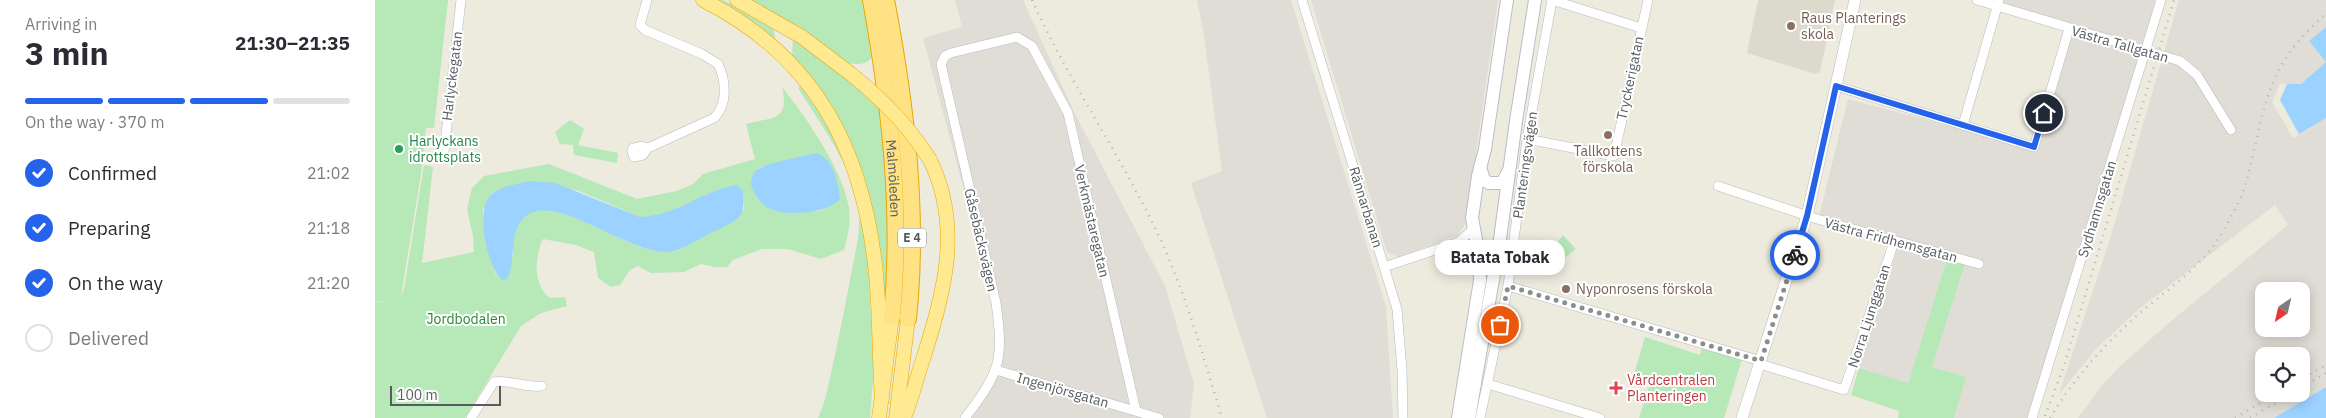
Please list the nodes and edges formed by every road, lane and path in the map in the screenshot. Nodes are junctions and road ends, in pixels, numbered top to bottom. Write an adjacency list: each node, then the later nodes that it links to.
1 (461, 0): 25 (street, Harlyckegatan)
2 (647, 0): 24 (street)
3 (703, 0): 40 (highway)
4 (737, 0): 45 (highway, bridge)
5 (871, 0): 35 (highway, Malmöleden / E 4)
6 (886, 0): 35 (highway, Malmöleden / E 4)
7 (1302, 0): 33 (street, Rännarbanan)
8 (1507, 0): 26 (main road)
9 (1535, 0): 27 (main road, Planteringsvägen)
10 (1552, 0): 16 (street); 23 (street, Planteringsvägen)
11 (1648, 0): 16 (street, Tryckerigatan)
12 (1855, 0): 20 (street)
13 (1977, 0): 15 (street, Västra Tallgatan)
14 (2161, 0): 18 (street, Sydhamnsgatan)
15 (1998, 3): 17 (street, Västra Tallgatan); 21 (street)
16 (1641, 28): 23 (street, Tryckerigatan)
17 (2069, 29): 18 (street, Västra Tallgatan); 21 (street)
18 (2145, 51): 22 (street, Västra Tallgatan); 54 (street, Sydhamnsgatan)
19 (945, 56): 37 (street, Gåsebäcksvägen); 41 (street, Verkmästaregatan)
20 (1836, 86): 21 (street); 29 (street)
21 (1963, 125)
22 (2231, 130)
23 (1527, 139): 34 (street, Planteringsvägen)
24 (647, 148)
25 (443, 152)
26 (1480, 167): 27 (main road); 30 (main road)
27 (1509, 167): 50 (main road, Planteringsvägen)
28 (1718, 186): 29 (street, Västra Fridhemsgatan)
29 (1807, 216): 31 (street, Västra Fridhemsgatan); 36 (street)
30 (1472, 230): 33 (street); 49 (main road)
31 (1894, 242): 32 (street, Västra Fridhemsgatan); 36 (street, Norra Ljunggatan)
32 (1979, 264)
33 (1384, 267): 48 (street, Rännarbanan)
34 (1508, 286): 36 (street); 38 (street, Planteringsvägen)
35 (900, 318): 40 (highway, Malmöleden / E 4); 44 (highway, Malmöleden / E 4)
36 (1760, 362): 53 (street)
37 (996, 370): 41 (street, Ingenjörsgatan); 46 (street, Gåsebäcksvägen)
38 (1488, 384): 51 (street, Planteringsvägen); 52 (street)
39 (543, 386): 42 (street)
40 (882, 399): 43 (highway, Malmöleden / E 4)
41 (1136, 411): 47 (street, Ingenjörsgatan)
42 (471, 418)
43 (879, 418)
44 (896, 418)
45 (904, 418)
46 (965, 418)
47 (1159, 418)
48 (1403, 418)
49 (1458, 418)
50 (1469, 418)
51 (1480, 418)
52 (1600, 418)
53 (1742, 418)
54 (2032, 418)

